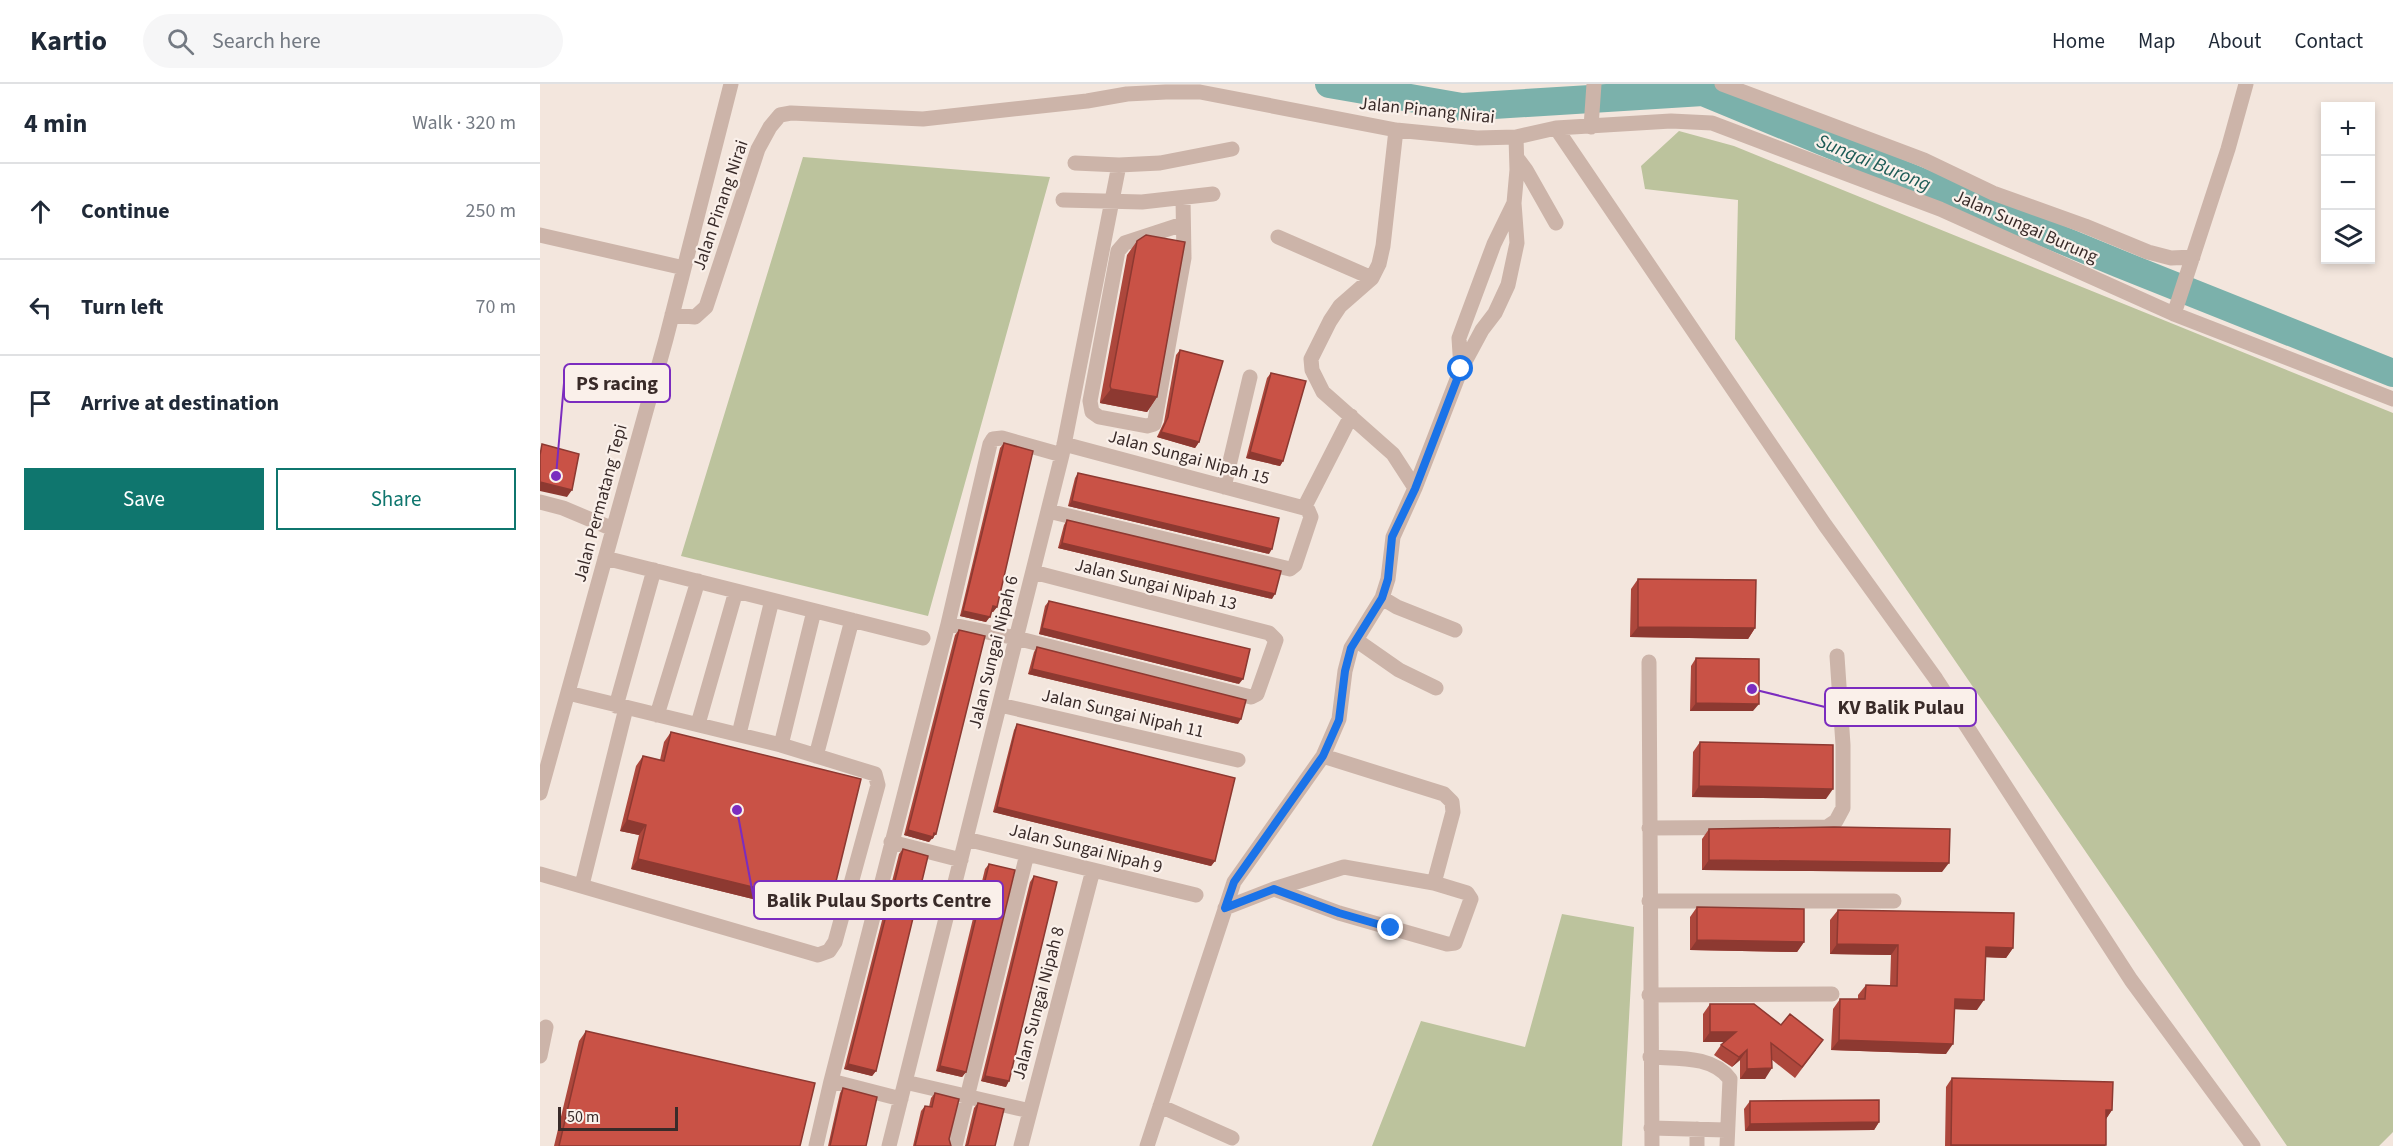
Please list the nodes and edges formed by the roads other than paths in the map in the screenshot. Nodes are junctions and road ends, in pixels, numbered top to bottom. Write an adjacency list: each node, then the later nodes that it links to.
1 (731, 84): 24 (street, Jalan Permatang Tepi)
2 (1594, 84): 5 (street)
3 (1722, 84): 23 (street)
4 (2246, 84): 23 (street)
5 (1592, 121): 6 (street, Jalan Pinang Nirai); 7 (street, Jalan Pinang Nirai)
6 (1634, 124): 26 (street, Jalan Sungai Burung)
7 (1556, 128): 9 (street, Jalan Pinang Nirai); 104 (street)
8 (1396, 130): 9 (street, Jalan Pinang Nirai); 25 (street); 27 (street, Jalan Pinang Nirai)
9 (1516, 137): 11 (street)
10 (1232, 149): 13 (street)
11 (1517, 158): 18 (street); 19 (street)
12 (1075, 163): 13 (street)
13 (1119, 165): 17 (street, Jalan Sungai Nipah 6)
14 (1213, 195): 15 (street)
15 (1183, 198): 17 (street); 20 (street)
16 (1063, 200): 17 (street)
17 (1112, 201): 32 (street, Jalan Sungai Nipah 6)
18 (1514, 203): 28 (street); 28 (street)
19 (1556, 223)
20 (1183, 224): 20 (street)
21 (540, 235): 24 (street)
22 (1278, 237): 25 (street)
23 (2190, 264): 26 (street)
24 (684, 268): 27 (street, Jalan Permatang Tepi)
25 (1372, 278): 31 (street)
26 (2175, 309): 30 (street, Jalan Sungai Burung)
27 (672, 315): 38 (street, Jalan Permatang Tepi)
28 (1461, 369): 34 (street)
29 (1250, 377): 33 (street)
30 (2393, 399)
31 (1351, 416): 34 (street); 36 (street)
32 (1063, 449): 33 (street, Jalan Sungai Nipah 15); 37 (street, Jalan Sungai Nipah 6); 48 (street, Jalan Sungai Nipah 15)
33 (1224, 487): 36 (street, Jalan Sungai Nipah 15)
34 (1415, 489): 44 (street)
35 (540, 502): 38 (street)
36 (1304, 508): 37 (street)
37 (1048, 512): 41 (street, Jalan Sungai Nipah 6)
38 (613, 529): 39 (street, Jalan Permatang Tepi)
39 (605, 558): 40 (street); 56 (street, Jalan Permatang Tepi)
40 (654, 570): 42 (street); 58 (street)
41 (1033, 572): 51 (street, Jalan Sungai Nipah 6); 51 (street, Jalan Sungai Nipah 13)
42 (698, 581): 43 (street); 59 (street)
43 (736, 591): 45 (street); 60 (street)
44 (1382, 598): 49 (street); 52 (street)
45 (772, 600): 46 (street); 61 (street)
46 (814, 610): 47 (street); 62 (street)
47 (852, 620): 50 (street); 63 (street)
48 (948, 624): 51 (street); 69 (street)
49 (1455, 630)
50 (923, 638)
51 (1016, 638): 57 (street, Jalan Sungai Nipah 6)
52 (1356, 640): 55 (street); 64 (street)
53 (1837, 656): 67 (street)
54 (1649, 662): 67 (street)
55 (1436, 688)
56 (568, 693): 58 (street); 66 (street, Jalan Permatang Tepi)
57 (1000, 705): 65 (street, Jalan Sungai Nipah 11); 68 (street, Jalan Sungai Nipah 6)
58 (621, 707): 59 (street); 75 (street)
59 (657, 715): 60 (street)
60 (699, 724): 61 (street)
61 (739, 734): 62 (street)
62 (781, 745): 63 (street)
63 (816, 756): 75 (street)
64 (1323, 756): 74 (street); 80 (street)
65 (1238, 760)
66 (540, 793)
67 (1649, 828): 78 (street)
68 (966, 839): 70 (street, Jalan Sungai Nipah 9); 71 (street, Jalan Sungai Nipah 6)
69 (891, 842): 71 (street); 86 (street)
70 (1027, 854): 72 (street, Jalan Sungai Nipah 9); 88 (street)
71 (961, 860): 87 (street, Jalan Sungai Nipah 6)
72 (1093, 870): 77 (street, Jalan Sungai Nipah 9); 91 (street, Jalan Sungai Nipah 8)
73 (540, 874): 75 (street)
74 (1434, 884): 76 (street); 76 (street)
75 (582, 885)
76 (1274, 889): 80 (street)
77 (1196, 895)
78 (1649, 901): 79 (street); 81 (street)
79 (1894, 901)
80 (1225, 908): 90 (street)
81 (1649, 994): 82 (street); 85 (street)
82 (1832, 994)
83 (546, 1027): 84 (street)
84 (540, 1056)
85 (1650, 1057): 92 (street); 94 (street)
86 (831, 1081): 89 (street); 96 (street)
87 (905, 1082): 88 (street); 89 (street, Jalan Sungai Nipah 6)
88 (968, 1097): 91 (street); 98 (street)
89 (901, 1100): 97 (street, Jalan Sungai Nipah 6)
90 (1160, 1106): 95 (street); 100 (street)
91 (1030, 1111): 99 (street, Jalan Sungai Nipah 8)
92 (1651, 1128): 93 (street); 101 (street)
93 (1697, 1129): 94 (street); 102 (street)
94 (1726, 1130): 103 (street)
95 (1232, 1138)
96 (816, 1146)
97 (889, 1146)
98 (955, 1146)
99 (1021, 1146)
100 (1147, 1146)
101 (1652, 1146)
102 (1697, 1146)
103 (1726, 1146)
104 (2253, 1146)

